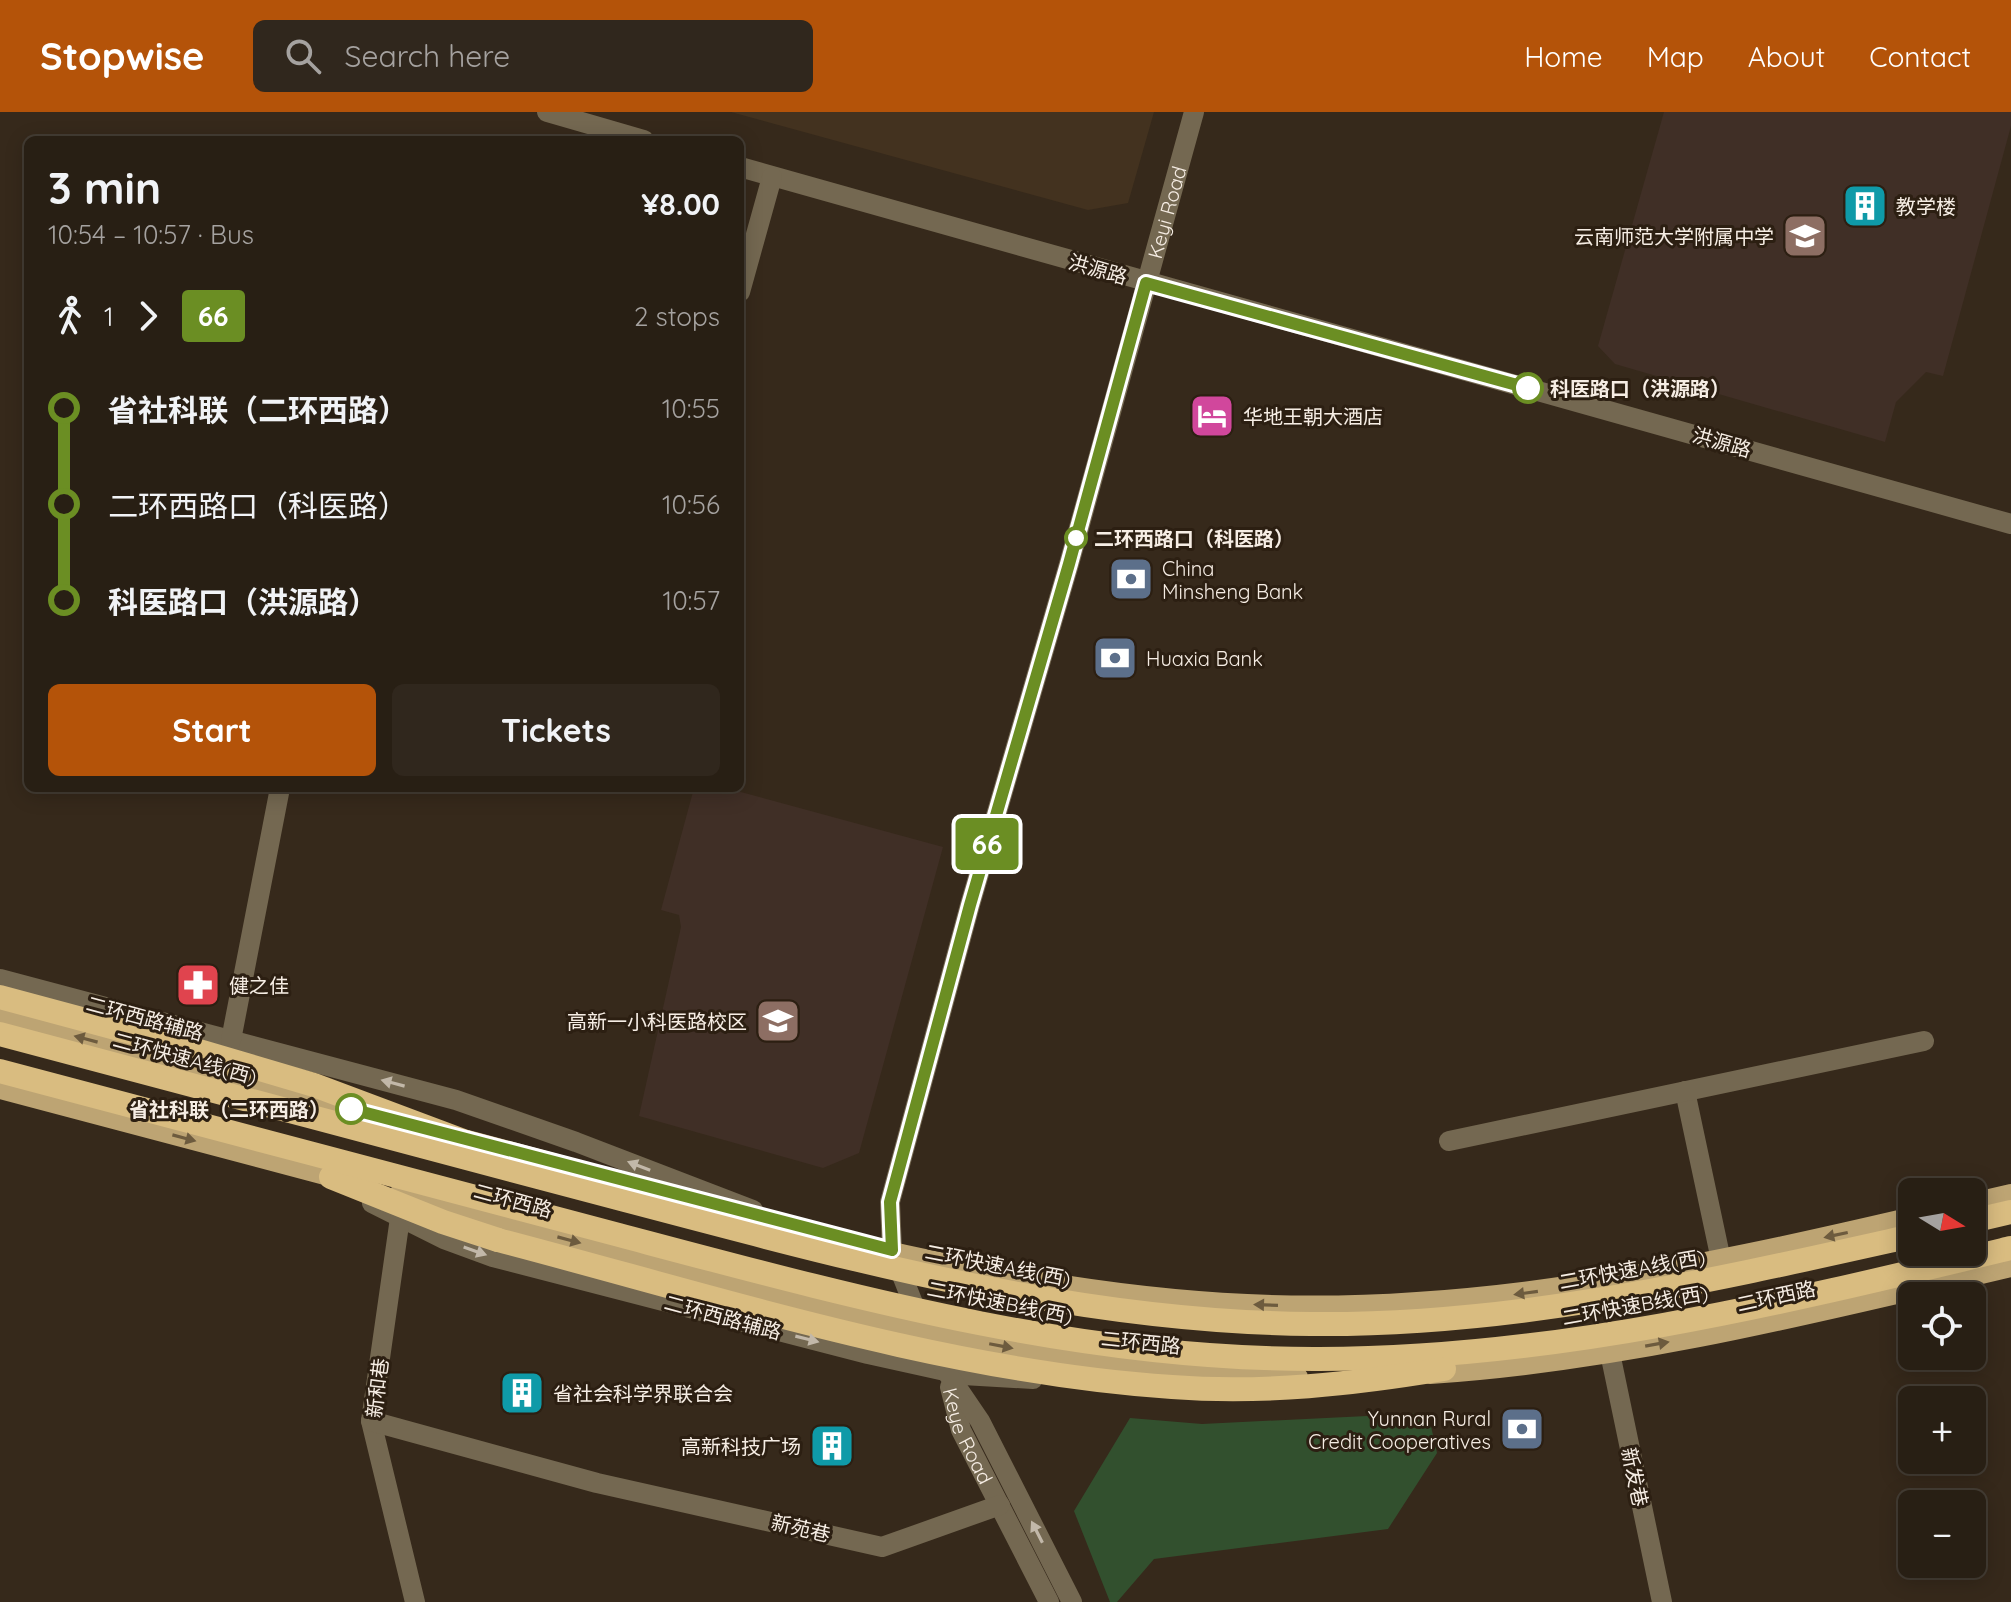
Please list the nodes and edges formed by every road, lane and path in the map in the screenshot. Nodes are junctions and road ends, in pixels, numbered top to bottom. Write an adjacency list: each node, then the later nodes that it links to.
1 (547, 112): 3 (street)
2 (1194, 112): 7 (street, Keyi Road)
3 (630, 136)
4 (744, 168): 5 (street, 洪源路)
5 (772, 177): 6 (street); 7 (street, 洪源路)
6 (744, 278)
7 (1146, 283): 8 (street, 洪源路); 31 (street, Keyi Road)
8 (2011, 524)
9 (279, 792): 14 (street)
10 (0, 979): 14 (street, 二环西路辅路)
11 (0, 997): 22 (highway, bridge)
12 (0, 1016): 28 (main road, one-way to 12)
13 (0, 1034): 22 (highway, 二环快速A线(西), bridge)
14 (231, 1040): 28 (street, 二环西路辅路, one-way to 14)
15 (1924, 1041): 18 (street)
16 (0, 1071): 35 (highway, 二环快速B线(西), bridge)
17 (0, 1089): 20 (main road, 二环西路, one-way to 20)
18 (1685, 1091): 19 (street); 32 (street)
19 (1449, 1141)
20 (331, 1177): 25 (street, 二环西路辅路); 34 (main road, 二环西路, one-way to 34); 35 (highway, bridge)
21 (2011, 1194): 23 (main road)
22 (623, 1199): 29 (highway, 二环快速A线(西), bridge)
23 (1986, 1200)
24 (2011, 1212): 26 (highway)
25 (400, 1218): 38 (street, 二环西路辅路, one-way to 38); 39 (street, 新和巷)
26 (1986, 1218)
27 (1898, 1220): 32 (main road, one-way to 32)
28 (790, 1225): 31 (main road)
29 (1898, 1239)
30 (2011, 1248): 35 (highway, 二环快速B线(西), bridge)
31 (892, 1250): 32 (main road, one-way to 31); 34 (street, Keyi Road)
32 (1721, 1260)
33 (2011, 1267): 36 (main road, 二环西路, one-way to 33)
34 (924, 1331): 37 (main road, 二环西路, one-way to 37); 38 (street, Keyi Road)
35 (1563, 1342)
36 (1610, 1353): 37 (main road, 二环西路); 44 (street, 新发巷)
37 (1134, 1366): 38 (street, 二环西路辅路)
38 (946, 1371): 40 (street, Keye Road); 43 (street, Keye Road, one-way to 38)
39 (371, 1421): 40 (street, 新苑巷); 41 (street, 新和巷)
40 (1000, 1505): 42 (street, Keye Road)
41 (415, 1602)
42 (1049, 1602)
43 (1072, 1602)
44 (1662, 1602)

